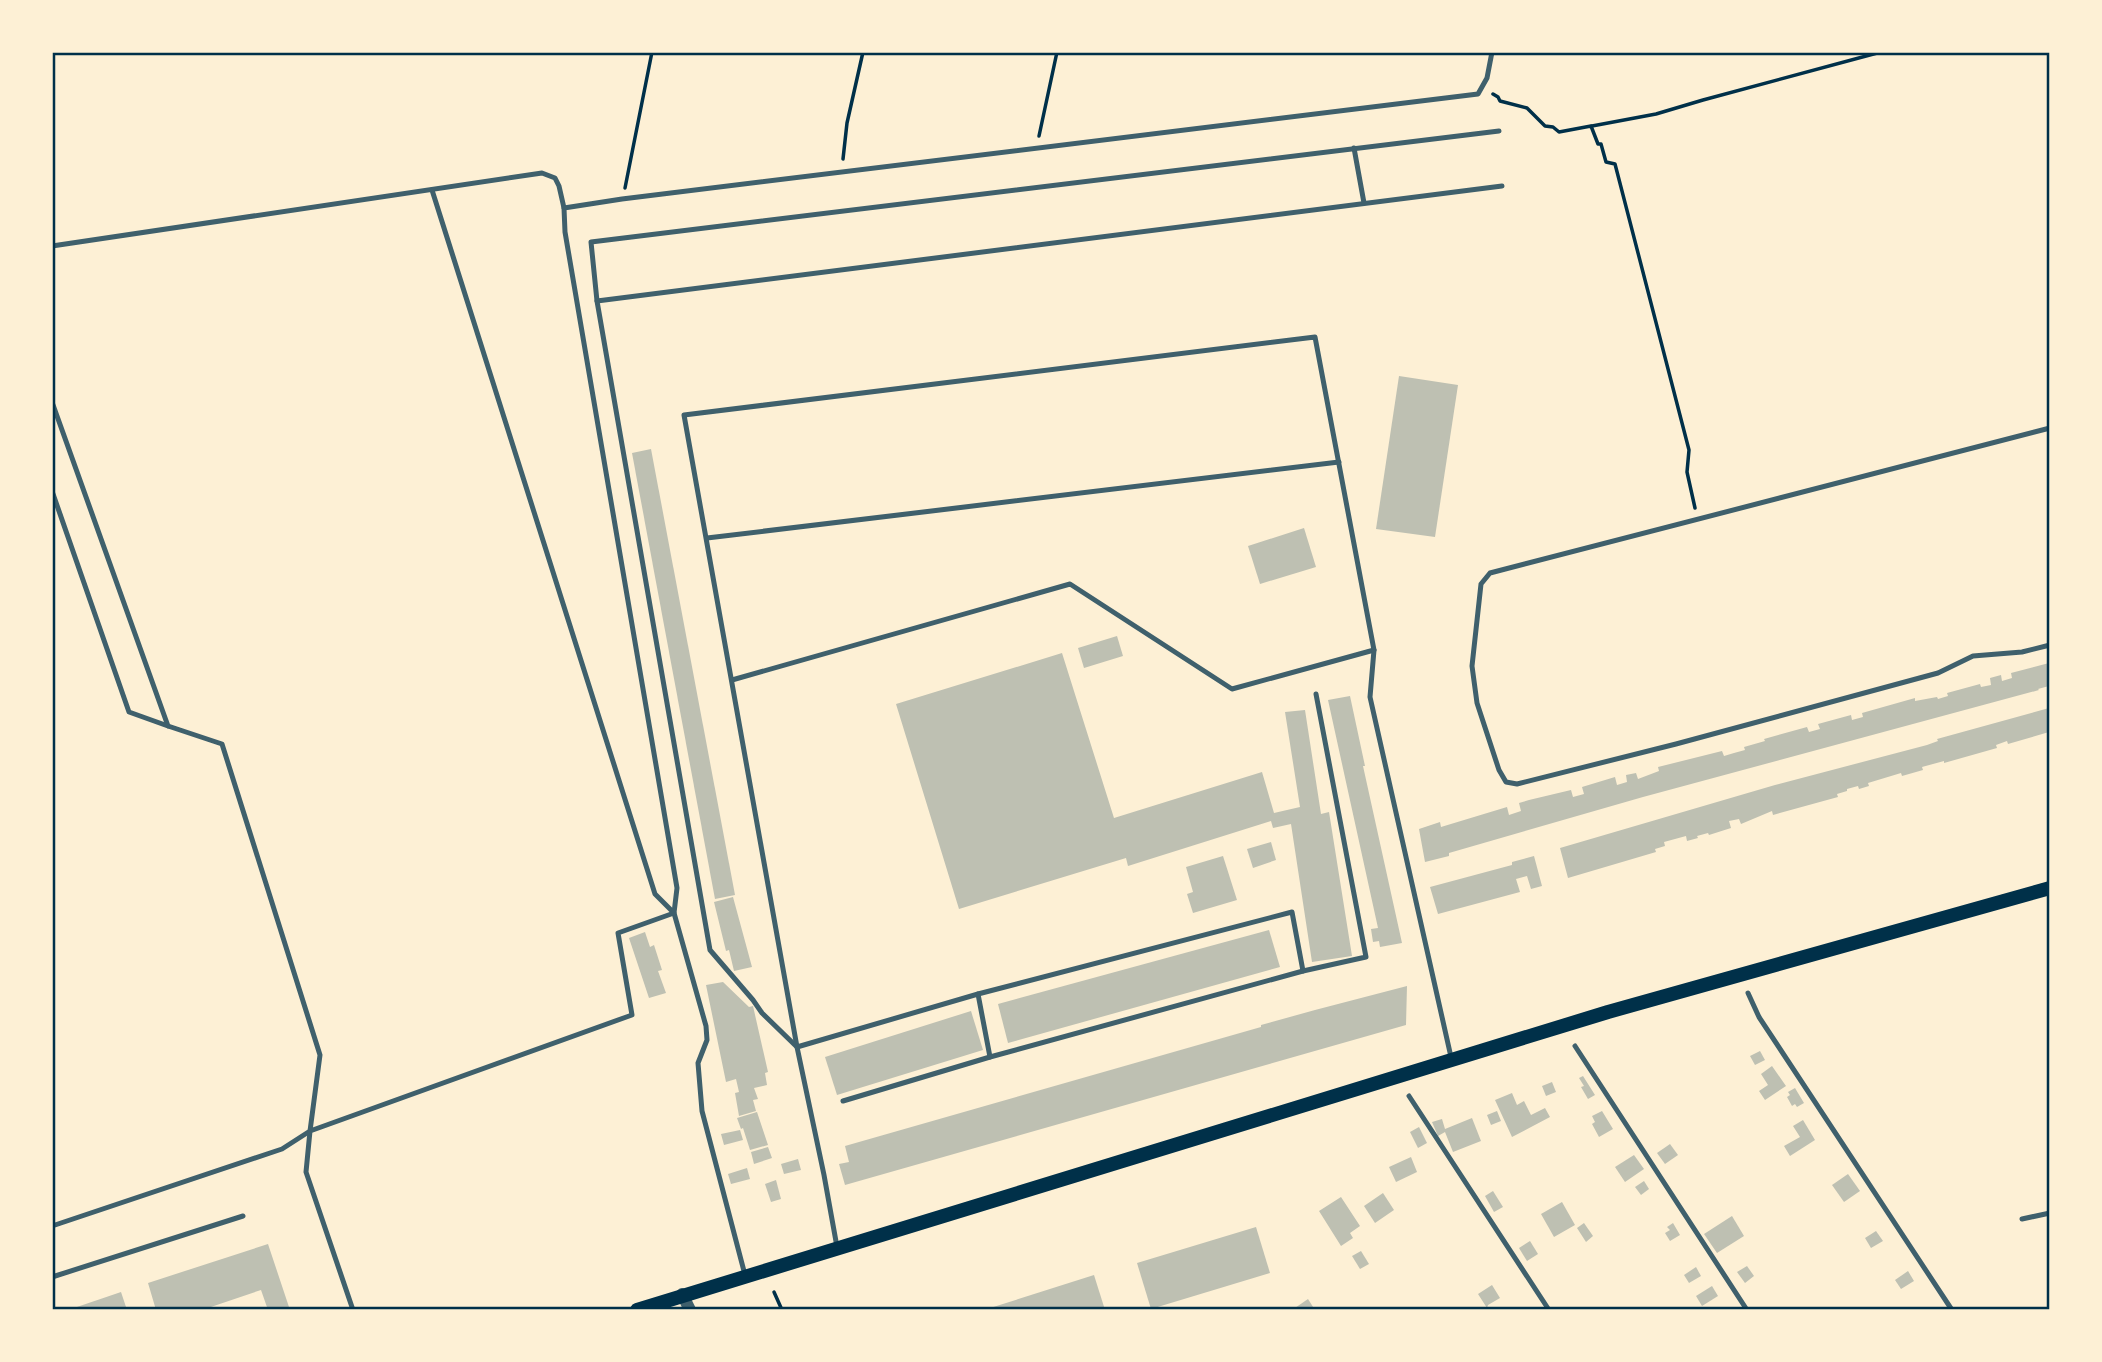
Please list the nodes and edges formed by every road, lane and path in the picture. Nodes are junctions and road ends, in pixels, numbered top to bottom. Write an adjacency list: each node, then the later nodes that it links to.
1 (652, 52): 14 (path)
2 (863, 52): 11 (path)
3 (1058, 52): 9 (path)
4 (1492, 52): 6 (lane)
5 (1881, 52): 7 (path)
6 (1481, 89): 7 (path); 9 (lane)
7 (1591, 126): 23 (path)
8 (1499, 131): 10 (lane)
9 (1036, 148): 11 (lane)
10 (1353, 148): 15 (lane); 18 (lane)
11 (843, 172): 14 (lane)
12 (1502, 186): 15 (lane)
13 (432, 190): 16 (lane); 17 (lane); 31 (lane)
14 (622, 199): 16 (lane)
15 (1364, 203): 18 (lane)
16 (564, 208): 31 (lane)
17 (52, 246)
18 (597, 301): 36 (lane)
19 (52, 402): 29 (lane)
20 (2049, 428): 23 (lane)
21 (1339, 462): 24 (lane); 24 (lane); 26 (lane)
22 (52, 491): 29 (lane)
23 (1698, 519): 25 (lane)
24 (706, 538): 27 (lane)
25 (2049, 645)
26 (1374, 650): 27 (lane); 38 (lane)
27 (732, 680): 36 (lane)
28 (1316, 694): 32 (lane)
29 (167, 726): 41 (lane)
30 (2049, 888): 38 (main road)
31 (674, 913): 41 (lane); 47 (lane)
32 (1303, 971): 34 (lane); 37 (lane)
33 (1748, 993): 57 (lane)
34 (978, 994): 36 (lane); 37 (lane)
35 (1575, 1046): 56 (lane)
36 (797, 1047): 46 (lane)
37 (990, 1057): 40 (lane)
38 (1451, 1059): 46 (main road)
39 (1409, 1096): 55 (lane)
40 (843, 1101)
41 (310, 1131): 45 (lane); 51 (lane)
42 (2049, 1213): 44 (lane)
43 (243, 1216): 48 (lane)
44 (2022, 1219)
45 (52, 1226)
46 (837, 1247): 47 (main road)
47 (745, 1275): 50 (main road)
48 (52, 1278)
49 (774, 1293): 54 (path)
50 (682, 1294): 52 (main road); 53 (street)
51 (353, 1310)
52 (637, 1310)
53 (690, 1310)
54 (782, 1310)
55 (1549, 1310)
56 (1747, 1310)
57 (1952, 1310)

